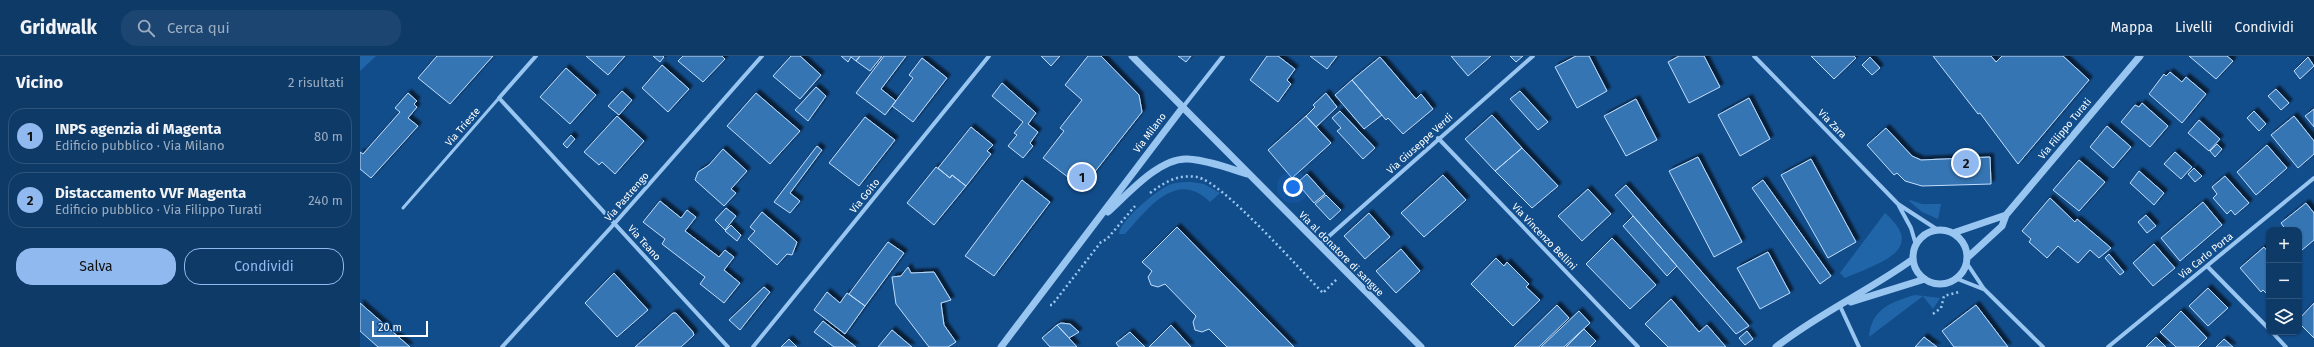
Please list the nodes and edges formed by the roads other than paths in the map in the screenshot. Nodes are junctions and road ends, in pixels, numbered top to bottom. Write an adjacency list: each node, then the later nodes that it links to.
1 (536, 56): 9 (street, Via Trieste)
2 (762, 56): 18 (street, Via Pastrengo)
3 (989, 56): 36 (street, Via Goito)
4 (1132, 56): 10 (street, Via al donatore di sangue)
5 (1223, 56): 10 (street, Via Milano)
6 (1533, 56): 11 (street, Via Giuseppe Verdi)
7 (1754, 56): 15 (street, Via Zara)
8 (2140, 56): 17 (street, Via Filippo Turati)
9 (500, 98): 16 (lane, Via Trieste); 18 (street, Via Teano)
10 (1183, 107): 13 (street, Via al donatore di sangue); 19 (street, Via Milano)
11 (1438, 138): 23 (street, Via Giuseppe Verdi); 40 (street, Via Vincenzo Bellini)
12 (1186, 159): 13 (street, Via al donatore di sangue); 19 (street, Via Milano)
13 (1247, 174): 23 (street, Via al donatore di sangue)
14 (2314, 178): 26 (street, Via Carlo Porta)
15 (1898, 204): 20 (street, Via Zara); 22 (street, Via Zara)
16 (403, 208)
17 (2006, 215): 21 (street); 25 (street, Via Filippo Turati)
18 (615, 223): 34 (street, Via Pastrengo); 35 (street, Via Teano)
19 (1096, 223): 32 (street, Via Milano)
20 (1938, 230): 21 (street); 22 (street)
21 (1953, 233): 25 (street)
22 (1916, 245): 24 (street)
23 (1319, 246): 39 (street, Via al donatore di sangue)
24 (1913, 259): 28 (street); 30 (street)
25 (1966, 260): 27 (street); 29 (street)
26 (2207, 266): 31 (street); 44 (street, Via Carlo Porta)
27 (1956, 278): 28 (street); 29 (street)
28 (1925, 279): 30 (street)
29 (1984, 289): 43 (street)
30 (1840, 306): 41 (street); 42 (street)
31 (2266, 326)
32 (1013, 333): 37 (street, Via Milano); 38 (street, Via Milano)
33 (2275, 335): 45 (street)
34 (502, 347)
35 (728, 347)
36 (753, 347)
37 (1001, 347)
38 (1005, 347)
39 (1421, 347)
40 (1638, 347)
41 (1776, 347)
42 (1859, 347)
43 (2043, 347)
44 (2108, 347)
45 (2286, 347)

